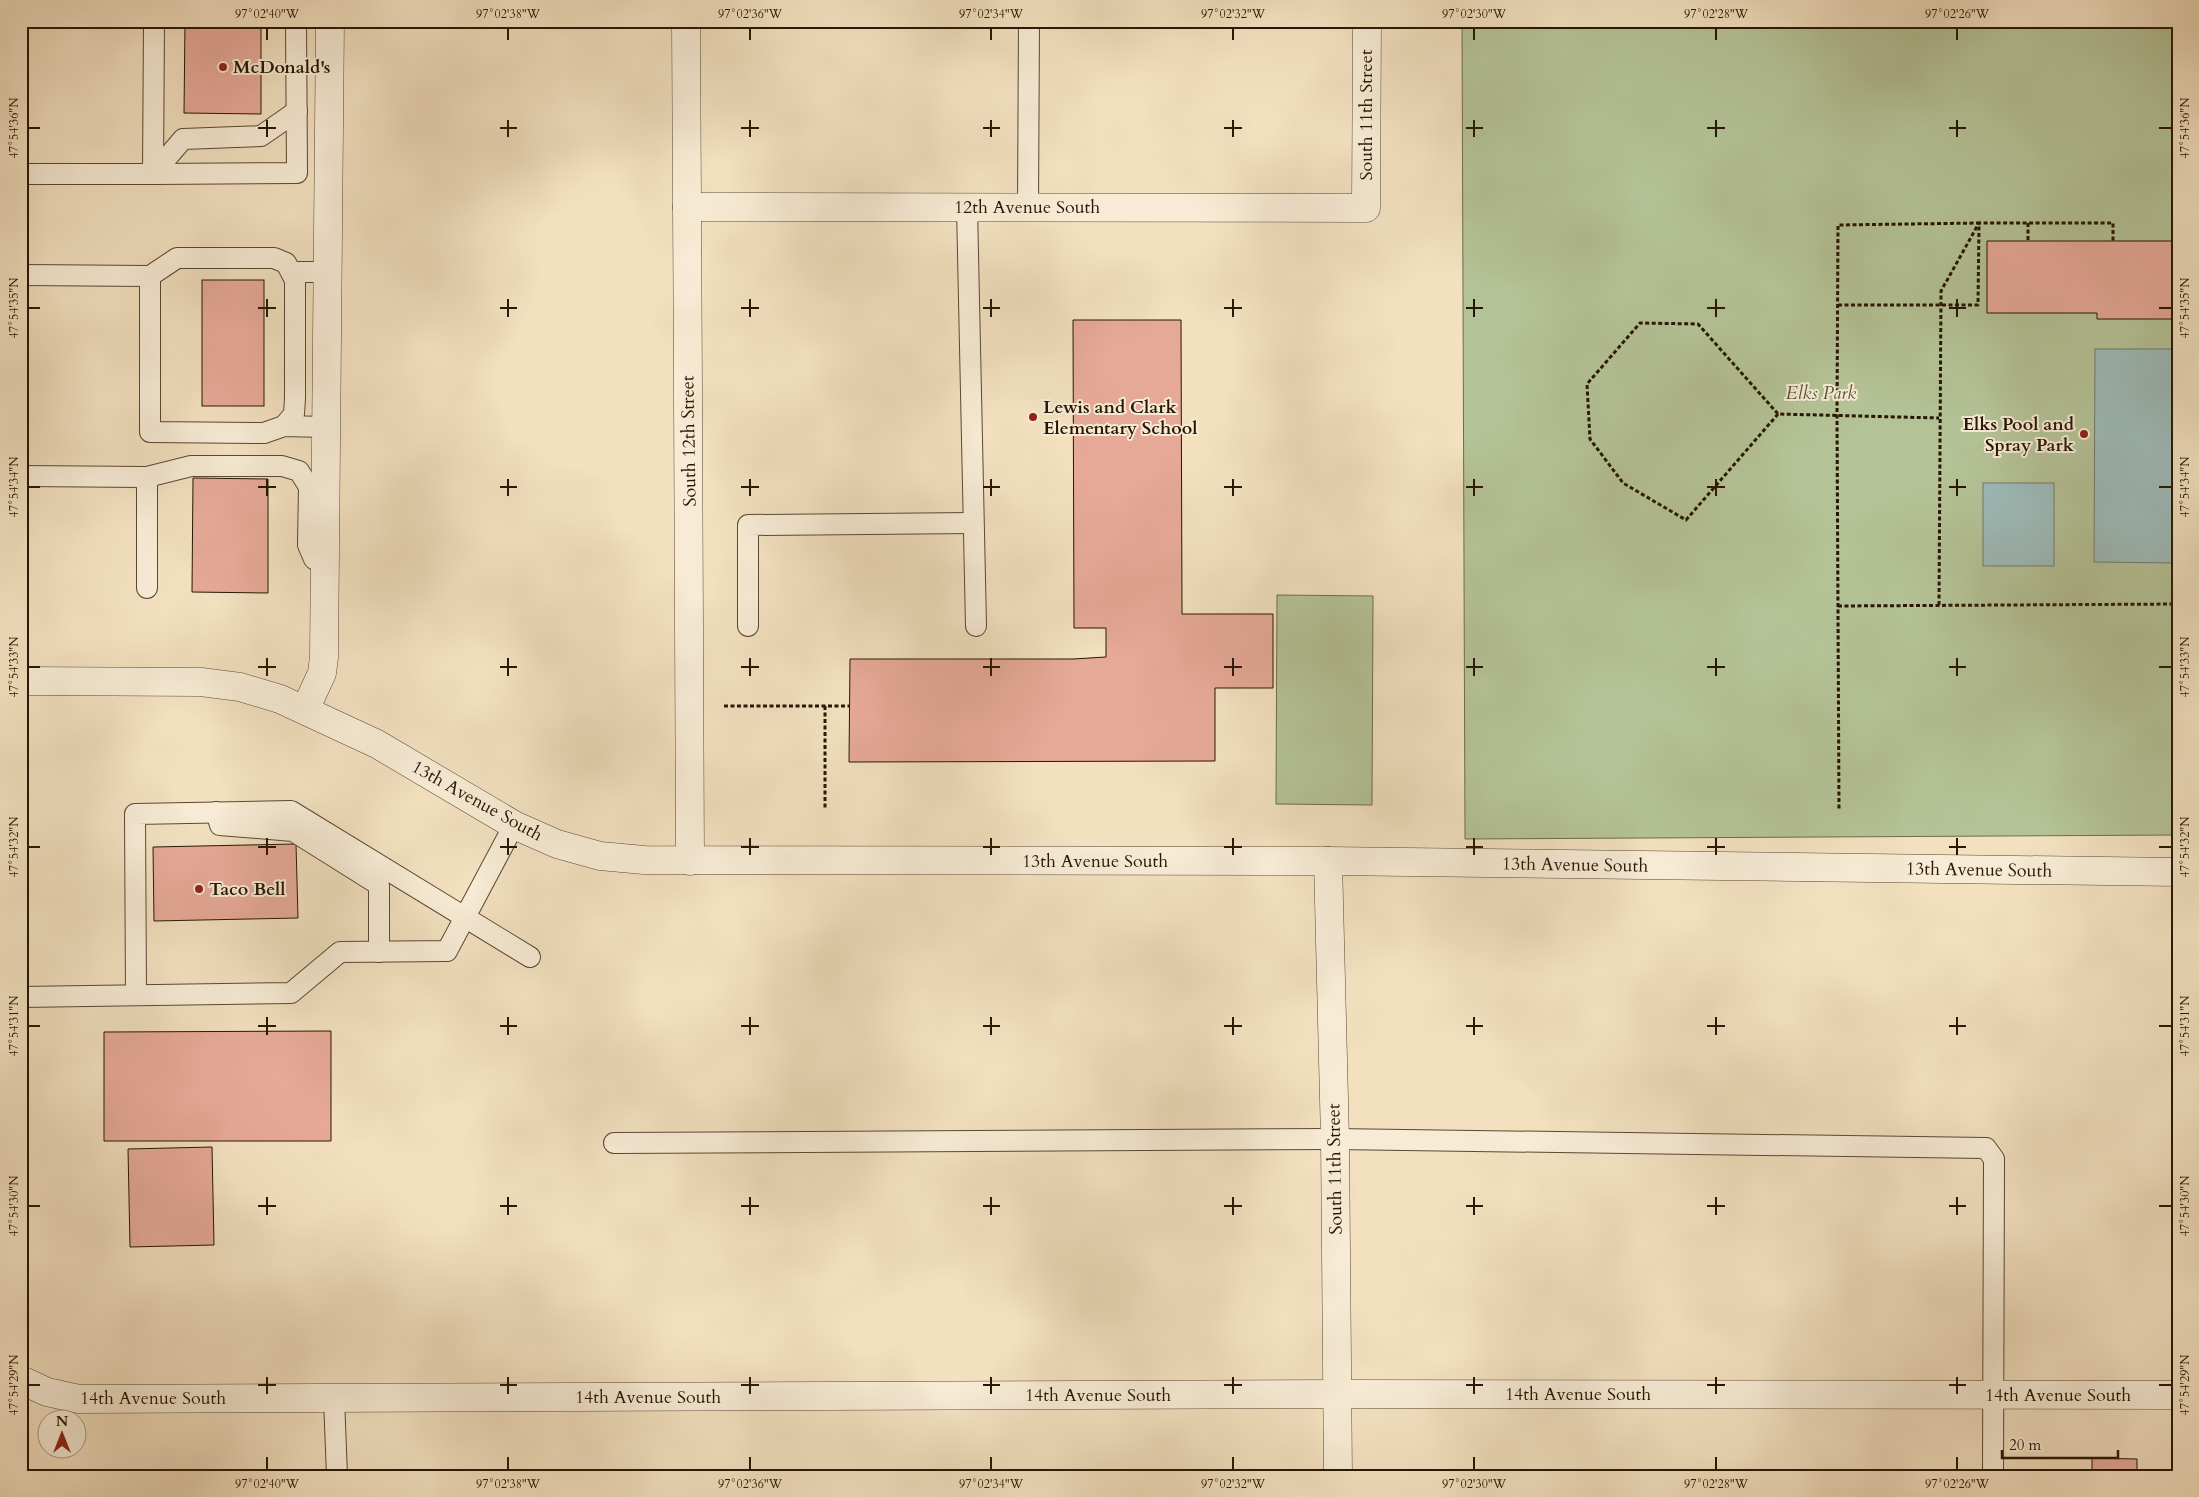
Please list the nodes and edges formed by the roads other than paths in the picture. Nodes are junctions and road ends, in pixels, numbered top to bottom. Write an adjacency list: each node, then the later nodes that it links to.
1 (154, 21): 9 (lane)
2 (296, 21): 7 (lane)
3 (330, 21): 15 (street)
4 (686, 21): 10 (street, South 12th Street)
5 (1029, 21): 12 (lane)
6 (1366, 21): 13 (street, South 11th Street)
7 (297, 111): 9 (lane); 9 (lane)
8 (21, 174): 9 (lane)
9 (153, 174)
10 (687, 207): 11 (street, 12th Avenue South); 31 (street, South 12th Street)
11 (967, 207): 12 (street, 12th Avenue South); 22 (lane)
12 (1028, 207): 13 (street, 12th Avenue South)
13 (1366, 208)
14 (292, 272): 15 (lane); 17 (lane); 18 (lane)
15 (327, 272): 19 (street)
16 (21, 275): 17 (lane)
17 (150, 276): 18 (lane)
18 (284, 426): 19 (lane)
19 (325, 427): 23 (street)
20 (21, 476): 21 (lane)
21 (147, 477): 23 (lane); 24 (lane)
22 (973, 523): 25 (lane); 26 (lane)
23 (325, 565): 28 (street)
24 (147, 588)
25 (748, 626)
26 (976, 626)
27 (21, 681): 28 (street, 13th Avenue South)
28 (305, 710): 30 (street, 13th Avenue South)
29 (216, 812): 34 (lane); 35 (lane); 37 (lane)
30 (514, 825): 31 (street, 13th Avenue South); 34 (lane)
31 (690, 862): 32 (street, 13th Avenue South)
32 (1328, 862): 33 (street, 13th Avenue South); 39 (street, South 11th Street)
33 (2178, 872)
34 (464, 918): 35 (lane); 36 (lane)
35 (379, 952): 37 (lane)
36 (530, 957)
37 (136, 995): 38 (lane)
38 (21, 997)
39 (1335, 1139): 40 (lane); 42 (street, South 11th Street); 43 (lane)
40 (614, 1143)
41 (21, 1380): 45 (street, 14th Avenue South)
42 (1338, 1394): 43 (street, 14th Avenue South); 45 (street, 14th Avenue South); 47 (street, South 11th Street)
43 (1992, 1395): 44 (street, 14th Avenue South); 48 (lane)
44 (2178, 1395)
45 (334, 1398): 46 (lane)
46 (337, 1476)
47 (1338, 1476)
48 (1993, 1476)

